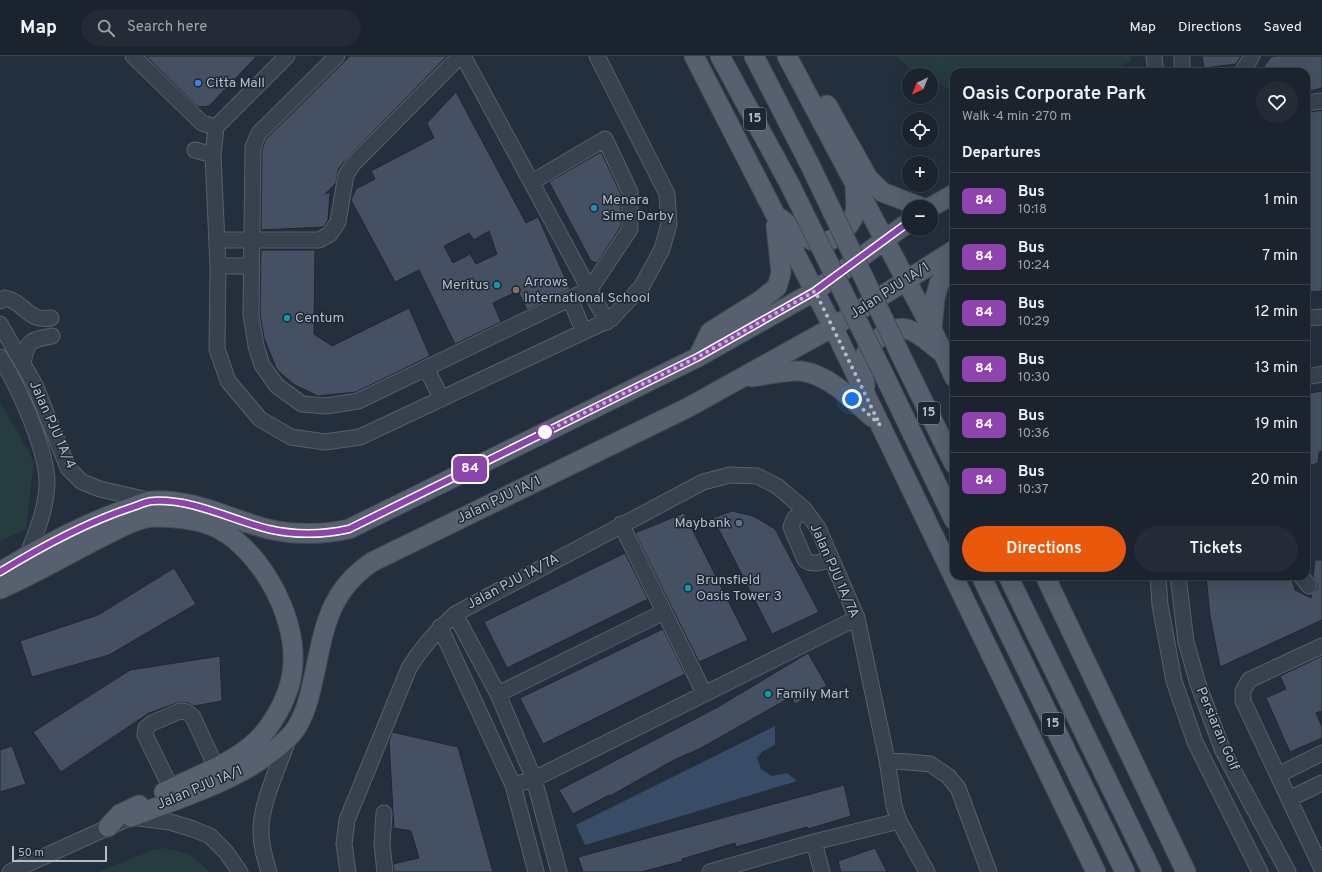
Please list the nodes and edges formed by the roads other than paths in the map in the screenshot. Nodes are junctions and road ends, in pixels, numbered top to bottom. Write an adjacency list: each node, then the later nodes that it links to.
1 (133, 56): 20 (street)
2 (287, 56): 20 (street)
3 (337, 56): 32 (street)
4 (460, 56): 32 (street)
5 (463, 56): 23 (street)
6 (597, 56): 45 (street)
7 (694, 56): 28 (main road)
8 (720, 56): 68 (main road, 15, bridge)
9 (754, 56): 65 (main road, 15, bridge)
10 (787, 56): 24 (main road)
11 (800, 56): 26 (main road)
12 (1154, 56): 15 (street)
13 (1182, 56): 16 (street)
14 (1252, 56): 17 (street)
15 (1156, 68)
16 (1182, 68)
17 (1244, 68)
18 (1322, 101): 19 (street)
19 (1310, 102)
20 (216, 127): 22 (street)
21 (195, 150): 22 (street)
22 (213, 155): 30 (street)
23 (532, 182): 38 (street); 38 (street)
24 (856, 185): 28 (main road); 31 (main road)
25 (950, 196): 27 (main road)
26 (903, 200)
27 (938, 203)
28 (775, 214): 39 (main road); 53 (main road)
29 (902, 227): 31 (main road)
30 (217, 240): 32 (street); 34 (street)
31 (884, 240): 37 (main road); 39 (main road)
32 (252, 241): 35 (street)
33 (950, 252): 37 (main road, Jalan PJU 1A/1)
34 (218, 266): 35 (street); 61 (street)
35 (252, 266): 55 (street)
36 (950, 266): 48 (main road)
37 (906, 280): 47 (main road, Jalan PJU 1A/1); 48 (main road)
38 (590, 289): 40 (street); 45 (street)
39 (815, 291): 47 (main road); 53 (main road)
40 (570, 299): 49 (street); 55 (street)
41 (0, 301): 44 (street)
42 (1310, 316): 43 (street)
43 (1322, 317)
44 (51, 318)
45 (607, 322): 49 (street)
46 (0, 324): 54 (street, Jalan PJU 1A/4)
47 (833, 328): 59 (main road, Jalan PJU 1A/1); 60 (main road)
48 (932, 329): 51 (main road)
49 (584, 332): 61 (street)
50 (52, 336): 54 (street)
51 (944, 355): 56 (main road); 60 (main road)
52 (0, 356): 63 (street, Jalan PJU 1A/4)
53 (698, 357): 66 (main road)
54 (23, 363): 62 (street, Jalan PJU 1A/4)
55 (426, 368): 61 (street)
56 (950, 368)
57 (1322, 374): 58 (street)
58 (1310, 376)
59 (740, 378): 64 (main road); 90 (main road, Jalan PJU 1A/1)
60 (866, 397): 64 (main road)
61 (442, 398)
62 (44, 409): 63 (street); 66 (street, Jalan PJU 1A/4)
63 (30, 418): 70 (street, Jalan PJU 1A/4)
64 (880, 425): 72 (main road)
65 (950, 456)
66 (152, 501): 70 (main road)
67 (804, 509): 69 (street, Jalan PJU 1A/7A); 71 (street, Jalan PJU 1A/7A); 71 (street)
68 (950, 512)
69 (620, 524): 83 (street); 84 (street, Jalan PJU 1A/7A)
70 (27, 556): 73 (main road)
71 (831, 559): 85 (street, Jalan PJU 1A/7A)
72 (950, 570)
73 (0, 572)
74 (955, 580): 118 (main road)
75 (983, 580): 119 (main road, 15)
76 (1010, 580): 120 (main road, 15)
77 (1047, 580): 121 (main road)
78 (1158, 580): 82 (street, Persiaran Golf)
79 (1178, 580): 81 (street, Persiaran Golf)
80 (0, 589): 93 (main road)
81 (1180, 596): 82 (street); 123 (street, Persiaran Golf)
82 (1160, 605): 122 (street, Persiaran Golf)
83 (664, 612): 88 (street); 89 (street)
84 (455, 614): 86 (street, Jalan PJU 1A/7A); 89 (street, Jalan PJU 1A/7A)
85 (857, 618): 88 (street); 92 (street, Jalan PJU 1A/7A)
86 (440, 627): 97 (street); 111 (street, Jalan PJU 1A/7A)
87 (1322, 646): 94 (street)
88 (704, 693): 95 (street)
89 (498, 694): 95 (street, Jalan PJU 1A/7A)
90 (289, 737): 101 (main road, Jalan PJU 1A/1); 110 (street)
91 (1322, 753): 94 (street)
92 (887, 760): 102 (street, Jalan PJU 1A/7A); 117 (street)
93 (216, 767): 98 (main road); 98 (street)
94 (1278, 775): 99 (street)
95 (534, 779): 97 (street); 114 (street, Jalan PJU 1A/7A)
96 (1322, 783): 99 (street)
97 (513, 785): 113 (street)
98 (171, 788): 103 (main road)
99 (1289, 799): 107 (street)
100 (384, 813): 112 (street)
101 (131, 818): 103 (street); 109 (street)
102 (898, 821): 104 (street); 106 (street, Jalan PJU 1A/7A)
103 (108, 827): 108 (street)
104 (814, 842): 105 (street); 116 (street)
105 (734, 869): 115 (street)
106 (921, 869)
107 (1322, 869)
108 (10, 872)
109 (240, 872)
110 (269, 872)
111 (348, 872)
112 (385, 872)
113 (536, 872)
114 (559, 872)
115 (710, 872)
116 (822, 872)
117 (989, 872)
118 (1096, 872)
119 (1125, 872)
120 (1152, 872)
121 (1186, 872)
122 (1260, 872)
123 (1288, 872)

